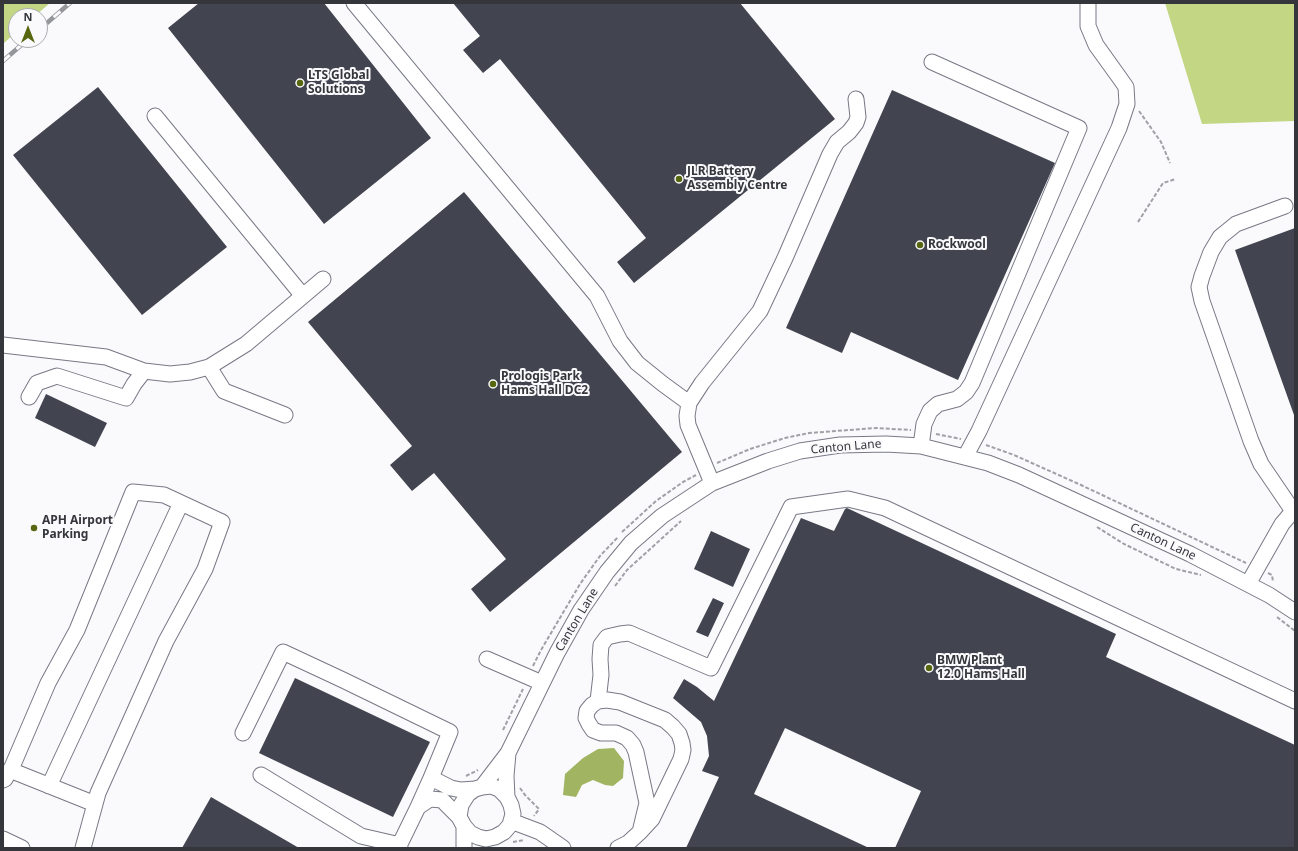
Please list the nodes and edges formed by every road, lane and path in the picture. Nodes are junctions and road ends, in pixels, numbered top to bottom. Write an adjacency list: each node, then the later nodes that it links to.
1 (354, 3): 17 (street)
2 (1088, 3): 5 (street)
3 (932, 62): 19 (street)
4 (856, 99): 17 (street)
5 (1127, 104): 7 (path); 20 (street)
6 (155, 116): 12 (street)
7 (1170, 163)
8 (1176, 179): 10 (path)
9 (1286, 206): 24 (street)
10 (1138, 222)
11 (323, 279): 12 (street)
12 (303, 296): 14 (street)
13 (3, 345): 15 (street)
14 (209, 367): 15 (street); 18 (street)
15 (144, 370): 16 (street)
16 (29, 397)
17 (689, 403): 22 (street)
18 (285, 415)
19 (922, 439): 20 (path); 21 (street, Canton Lane); 22 (street, Canton Lane); 22 (path)
20 (974, 442): 21 (street); 27 (path)
21 (966, 457): 30 (street, Canton Lane)
22 (709, 476): 36 (path); 37 (street, Canton Lane)
23 (181, 502): 44 (street); 48 (street); 52 (street)
24 (1294, 512): 27 (street)
25 (685, 517): 31 (path)
26 (1094, 525): 28 (path)
27 (1257, 568): 29 (path); 30 (street)
28 (1206, 576)
29 (1273, 583)
30 (1248, 584): 32 (street, Canton Lane)
31 (613, 588)
32 (1295, 612)
33 (1276, 616): 34 (path)
34 (1295, 631)
35 (487, 659): 36 (street)
36 (528, 677): 37 (street); 40 (path)
37 (542, 683): 42 (street, Canton Lane)
38 (1295, 700): 39 (street)
39 (598, 701): 57 (street); 57 (street)
40 (503, 731)
41 (243, 733): 47 (street)
42 (508, 753): 50 (street, Canton Lane); 51 (street, Canton Lane)
43 (481, 768): 46 (path)
44 (7, 775): 48 (street)
45 (261, 776): 60 (street)
46 (465, 777)
47 (431, 778): 50 (street); 53 (street)
48 (49, 786): 52 (street)
49 (519, 786): 54 (path)
50 (478, 788): 51 (street); 56 (street)
51 (507, 796): 55 (street)
52 (95, 804): 62 (street)
53 (418, 807): 56 (street); 60 (street)
54 (539, 809)
55 (511, 821): 58 (street); 65 (street)
56 (461, 822): 58 (street); 63 (street)
57 (640, 832): 66 (street)
58 (495, 837): 64 (street)
59 (3, 839): 61 (street)
60 (399, 846)
61 (22, 848)
62 (83, 848)
63 (464, 848)
64 (482, 848)
65 (563, 848)
66 (618, 848)

